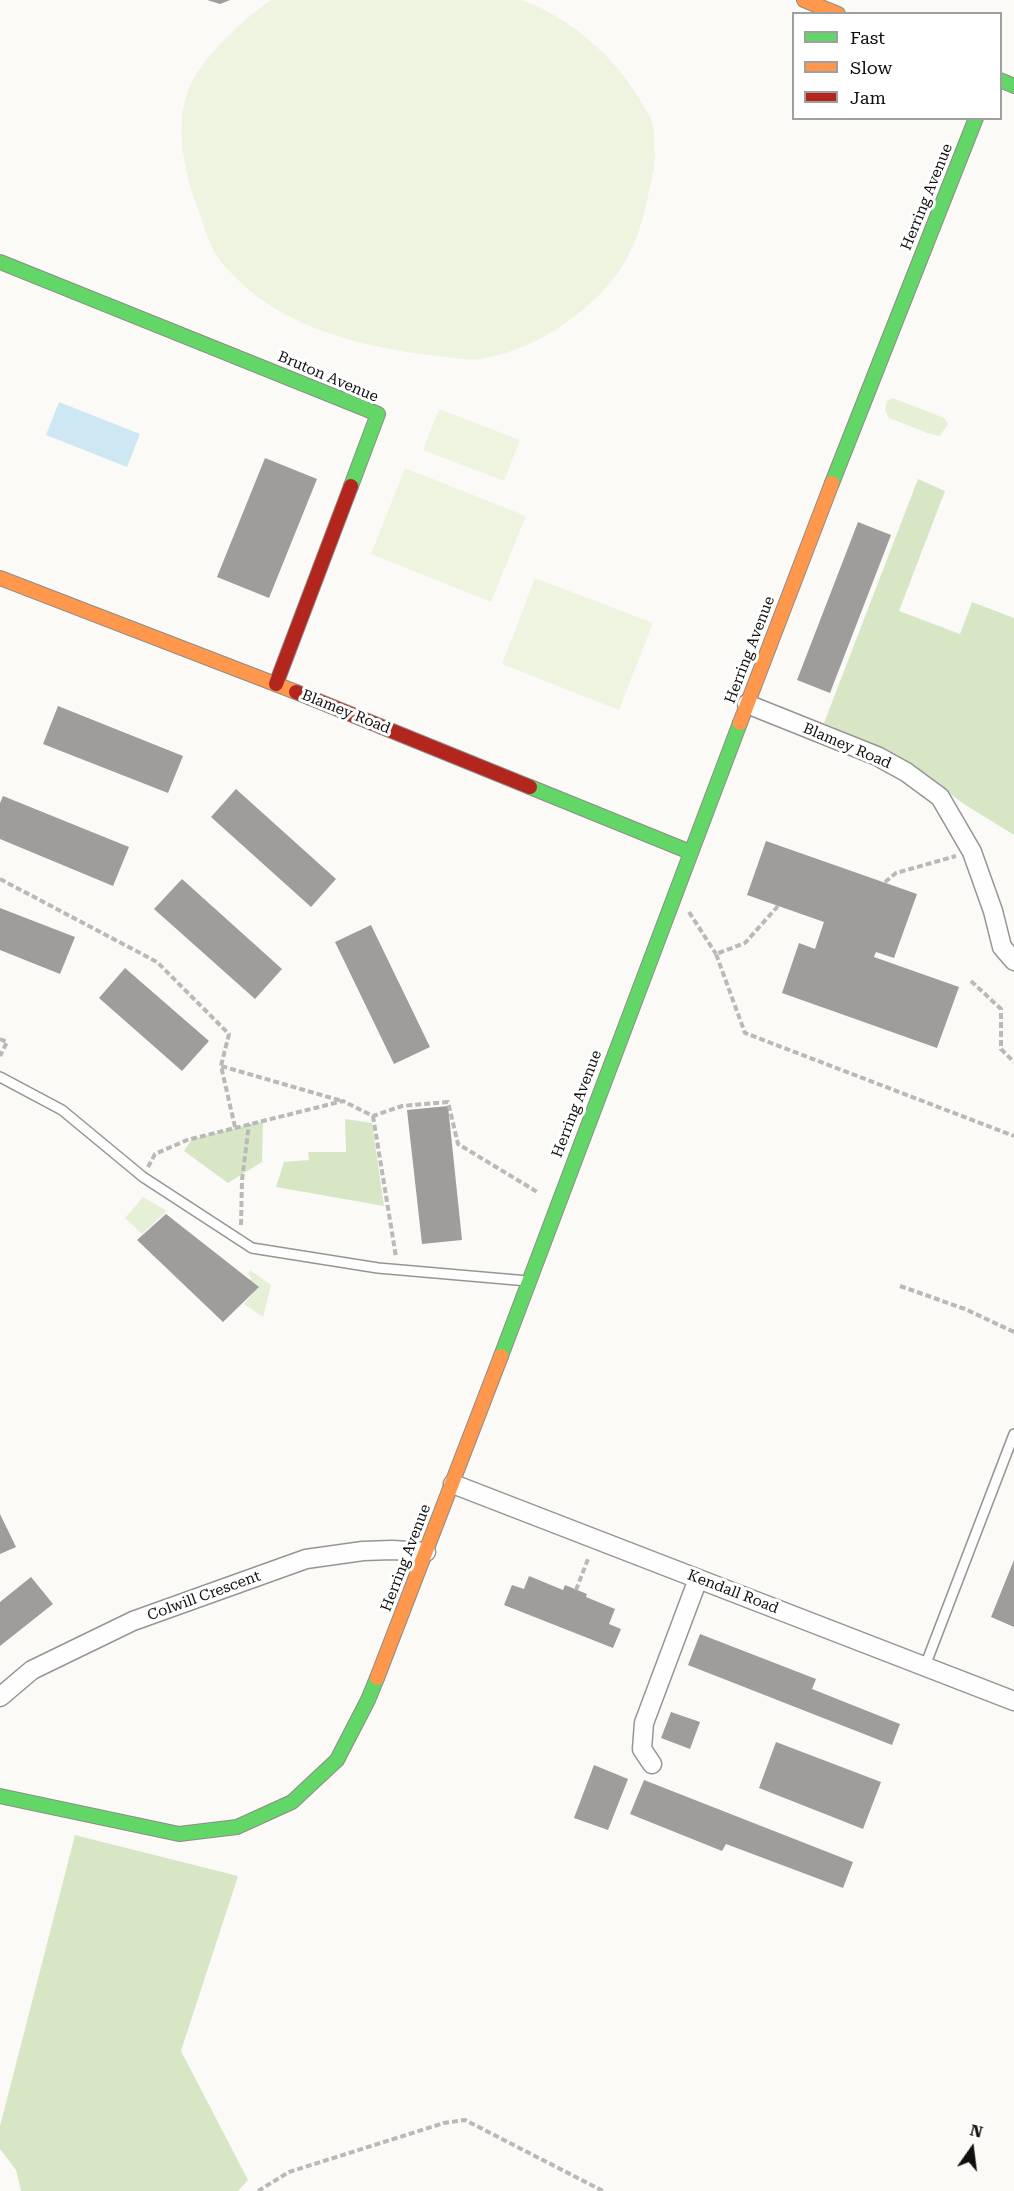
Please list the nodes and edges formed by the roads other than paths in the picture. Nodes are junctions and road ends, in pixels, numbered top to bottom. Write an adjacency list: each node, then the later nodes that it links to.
1 (804, 0): 2 (street)
2 (833, 12)
3 (975, 120): 7 (street, Herring Avenue)
4 (0, 262): 6 (street, Bruton Avenue)
5 (0, 578): 6 (street, Blamey Road)
6 (276, 684): 8 (street, Blamey Road)
7 (747, 704): 8 (street, Herring Avenue); 9 (street, Blamey Road)
8 (690, 852): 11 (street, Herring Avenue)
9 (1014, 961)
10 (0, 1077): 11 (lane)
11 (529, 1281): 13 (street, Herring Avenue)
12 (1014, 1434): 16 (lane)
13 (453, 1484): 14 (street, Herring Avenue); 15 (street, Kendall Road)
14 (426, 1552): 17 (street, Colwill Crescent); 20 (street, Herring Avenue)
15 (698, 1578): 16 (street, Kendall Road); 19 (street)
16 (925, 1666): 18 (street, Kendall Road)
17 (0, 1697)
18 (1014, 1701)
19 (652, 1764)
20 (0, 1796)

